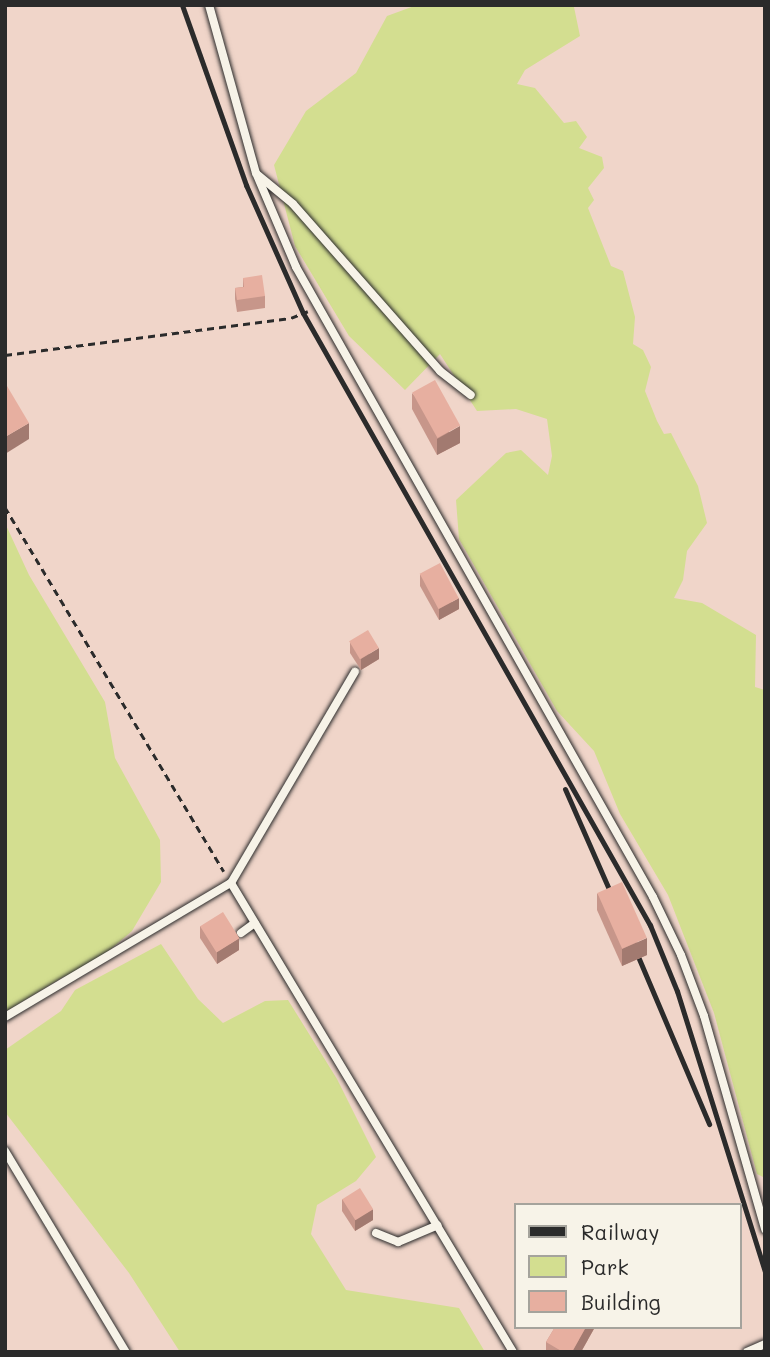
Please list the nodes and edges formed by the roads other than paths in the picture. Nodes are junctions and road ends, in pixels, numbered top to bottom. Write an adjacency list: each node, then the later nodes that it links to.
1 (209, 5): 2 (lane)
2 (256, 173): 3 (lane); 11 (lane)
3 (471, 395)
4 (355, 672): 5 (lane)
5 (231, 883): 6 (lane); 8 (lane)
6 (256, 923): 7 (lane); 10 (lane)
7 (241, 933)
8 (5, 1017)
9 (5, 1151): 14 (lane)
10 (438, 1225): 12 (lane); 15 (lane)
11 (765, 1228)
12 (376, 1233)
13 (765, 1344): 16 (lane)
14 (126, 1352)
15 (513, 1352)
16 (747, 1352)

